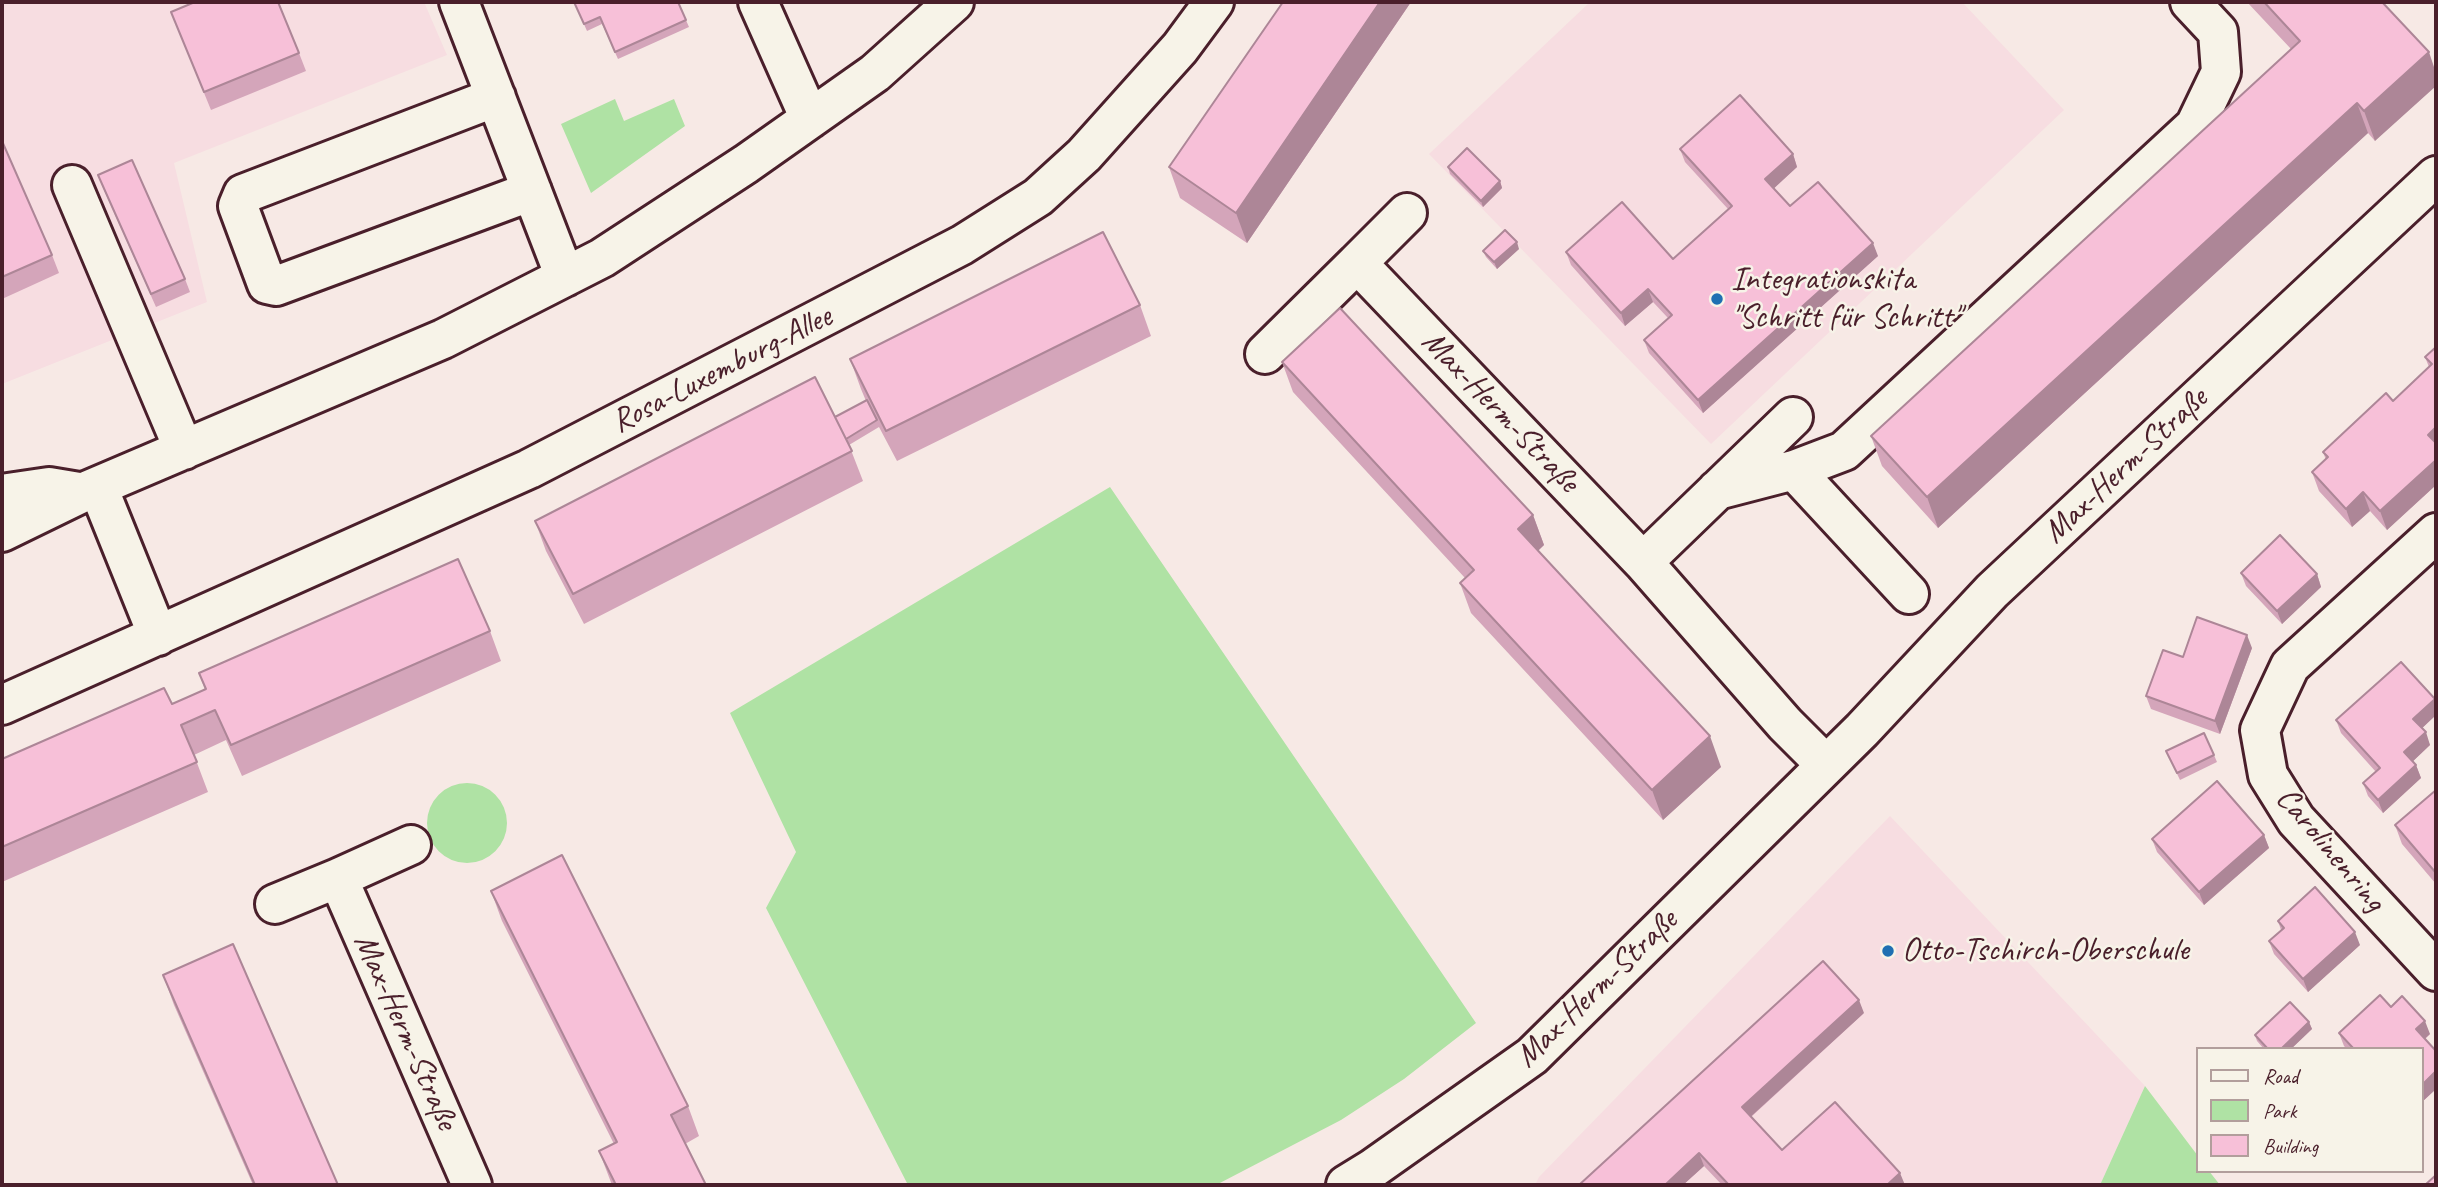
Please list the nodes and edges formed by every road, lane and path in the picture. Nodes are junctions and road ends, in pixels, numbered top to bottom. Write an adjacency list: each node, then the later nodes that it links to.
1 (458, 2): 6 (street)
2 (758, 2): 7 (street)
3 (954, 2): 7 (street)
4 (1214, 2): 25 (street, Rosa-Luxemburg-Allee)
5 (2190, 2): 17 (street)
6 (496, 97): 10 (street); 10 (street)
7 (810, 119): 13 (street)
8 (2436, 177): 27 (street, Max-Herm-Straße)
9 (72, 185): 16 (street)
10 (532, 191): 13 (street)
11 (1407, 214): 12 (street)
12 (1357, 263): 14 (street); 23 (street, Max-Herm-Straße)
13 (565, 277): 16 (street)
14 (1265, 354)
15 (1793, 416): 19 (street)
16 (184, 450): 18 (street)
17 (1794, 470): 19 (street); 24 (street)
18 (92, 490): 20 (street); 21 (street); 25 (street)
19 (1717, 490): 23 (street)
20 (2, 494)
21 (2, 532)
22 (2436, 533): 31 (street, Carolinenring)
23 (1643, 562): 27 (street, Max-Herm-Straße)
24 (1909, 594)
25 (158, 636): 26 (street, Rosa-Luxemburg-Allee)
26 (2, 705)
27 (1826, 765): 33 (street, Max-Herm-Straße)
28 (411, 845): 29 (street)
29 (338, 878): 30 (street); 32 (street, Max-Herm-Straße)
30 (275, 904)
31 (2436, 971)
32 (472, 1185)
33 (1346, 1185)

